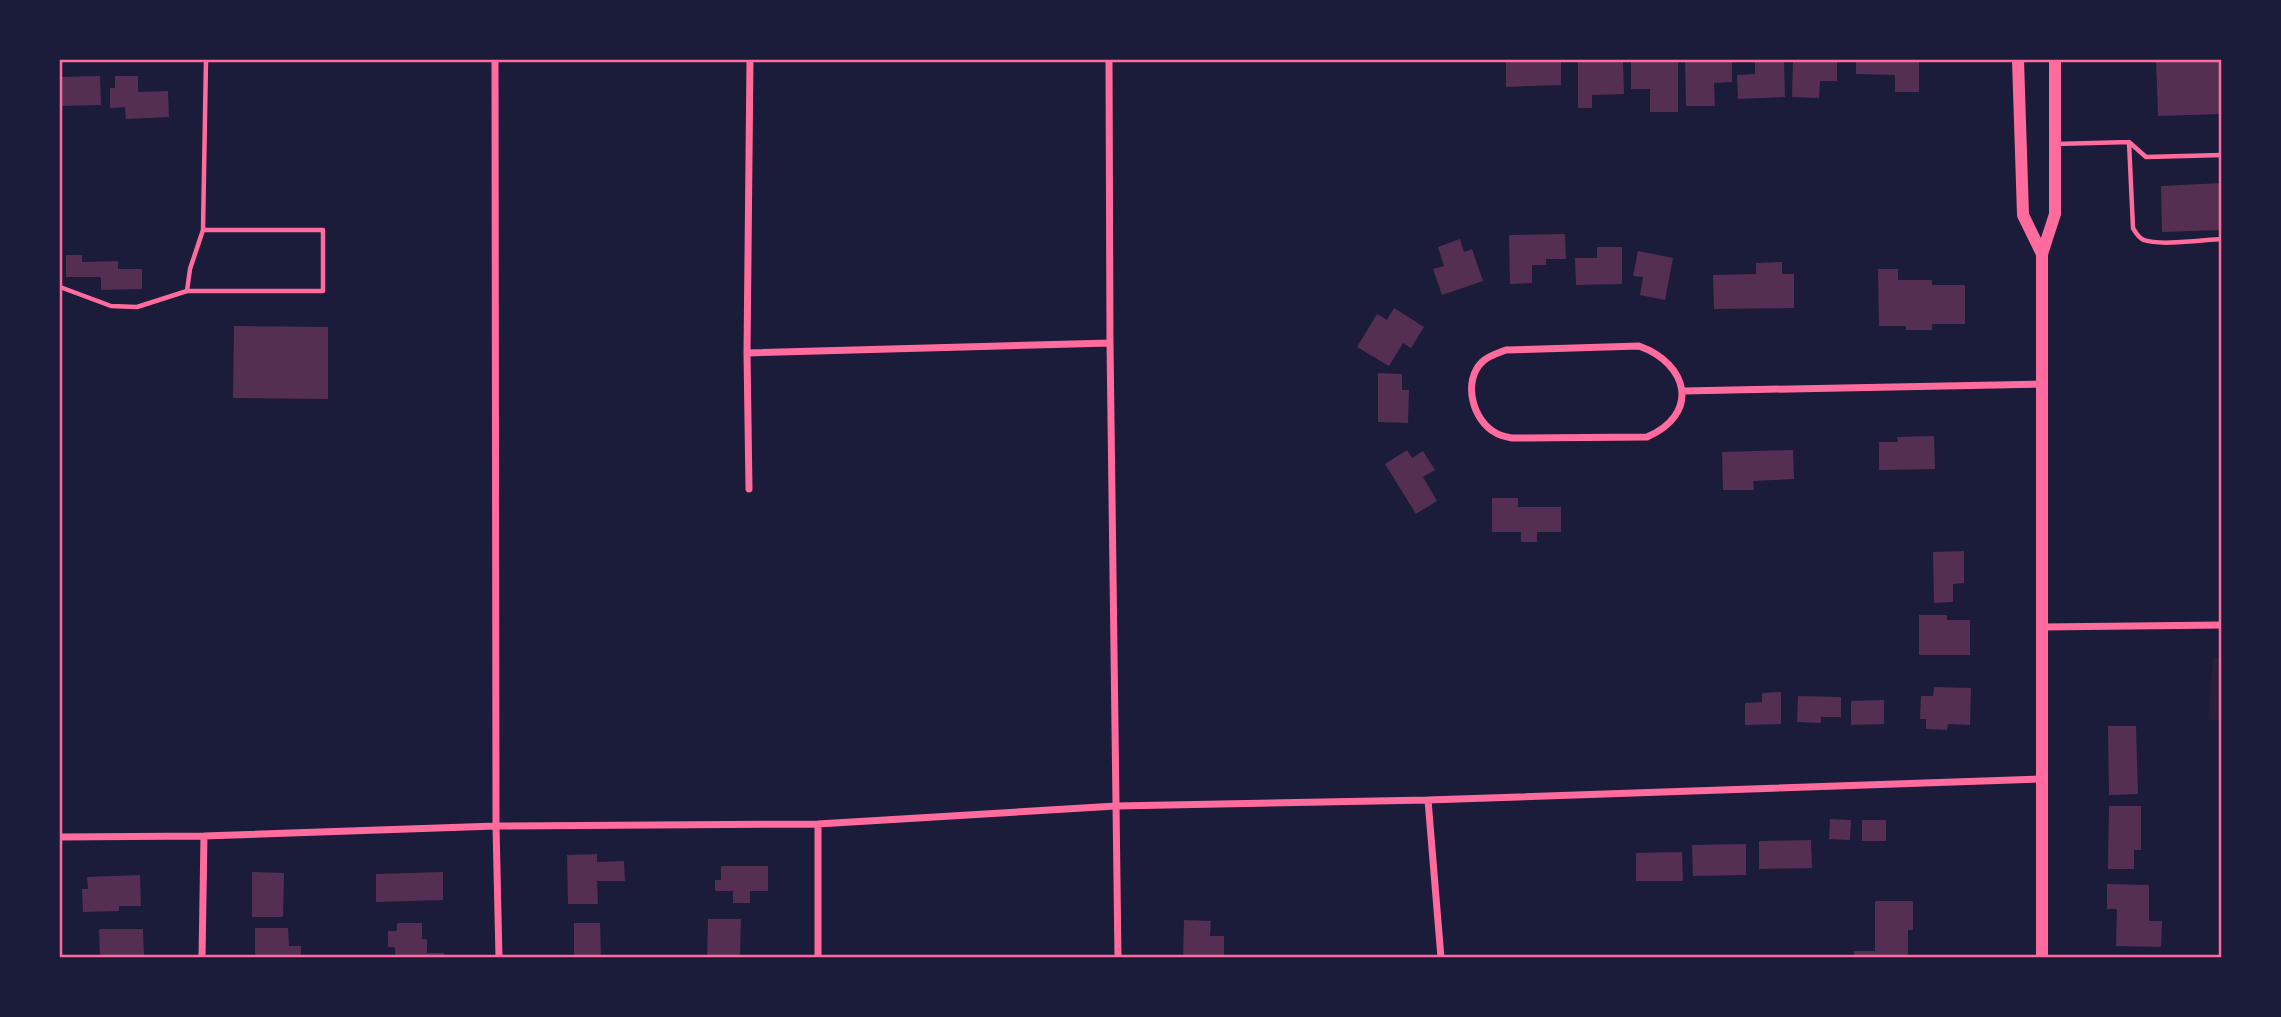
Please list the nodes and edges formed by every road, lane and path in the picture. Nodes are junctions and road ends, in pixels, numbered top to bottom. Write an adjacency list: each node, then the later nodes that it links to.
1 (206, 60): 10 (lane)
2 (495, 60): 26 (street)
3 (750, 60): 16 (street)
4 (1109, 60): 15 (street)
5 (2018, 60): 12 (main road)
6 (2055, 60): 8 (main road)
7 (2129, 142): 8 (lane); 9 (lane); 11 (lane)
8 (2056, 144): 12 (main road)
9 (2221, 155)
10 (202, 230): 14 (lane); 14 (lane)
11 (2221, 239)
12 (2042, 254): 17 (main road)
13 (60, 287): 14 (lane)
14 (187, 291)
15 (1110, 343): 16 (street); 24 (street)
16 (747, 354): 19 (street)
17 (2042, 384): 18 (street); 21 (main road)
18 (1683, 391): 18 (street)
19 (748, 489)
20 (2221, 625): 21 (street)
21 (2042, 627): 22 (main road)
22 (2042, 779): 23 (street); 34 (main road)
23 (1428, 800): 24 (street); 33 (street)
24 (1116, 806): 25 (street); 32 (street)
25 (818, 824): 26 (street); 31 (street)
26 (496, 826): 28 (street); 30 (street)
27 (60, 836): 28 (street)
28 (204, 836): 29 (street)
29 (202, 957)
30 (499, 957)
31 (818, 957)
32 (1118, 957)
33 (1441, 957)
34 (2042, 957)

